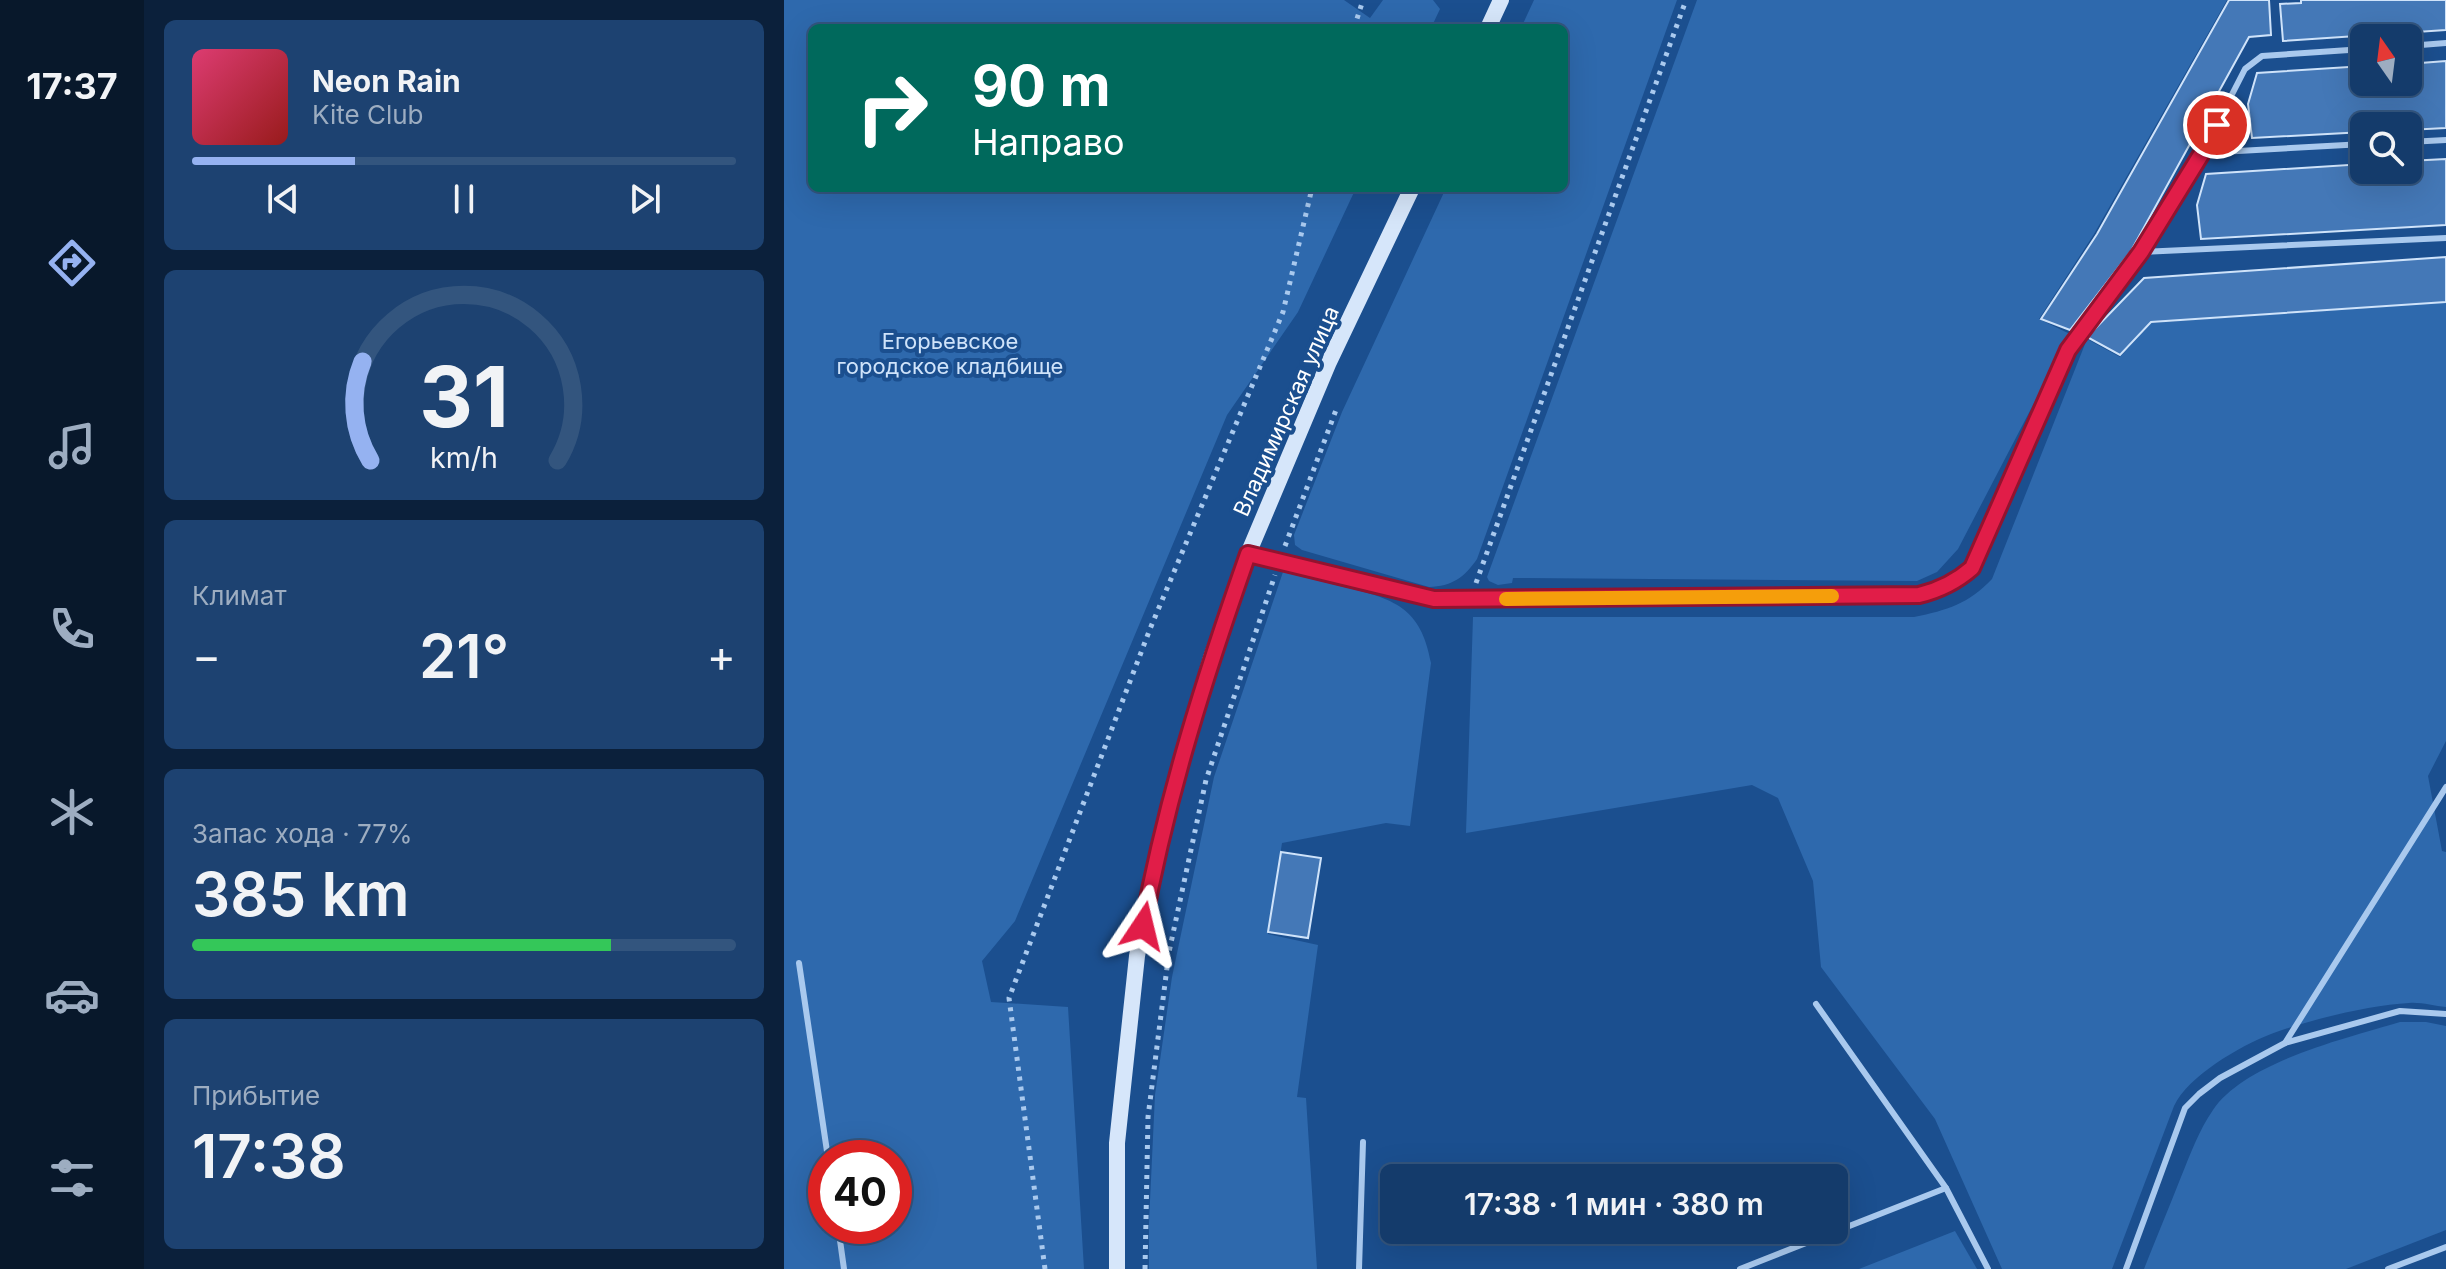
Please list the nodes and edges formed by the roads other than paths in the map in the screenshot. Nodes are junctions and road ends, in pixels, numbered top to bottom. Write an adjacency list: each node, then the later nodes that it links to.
1 (1501, 0): 2 (street)
2 (1490, 24)
3 (2446, 43): 4 (lane)
4 (2422, 45)
5 (2350, 50): 9 (lane)
6 (2446, 140): 7 (lane)
7 (2422, 141)
8 (2350, 145): 9 (lane)
9 (2202, 153): 12 (lane)
10 (1410, 192): 13 (street, Владимирская улица)
11 (2446, 238): 12 (lane)
12 (2141, 252): 13 (lane)
13 (1248, 554): 25 (street, Владимирская улица)
14 (2446, 787): 18 (lane)
15 (799, 963): 19 (lane)
16 (1816, 1004): 21 (lane)
17 (2446, 1014): 18 (lane)
18 (2285, 1043): 29 (lane)
19 (825, 1140)
20 (1363, 1142): 26 (lane)
21 (1946, 1188): 27 (lane); 28 (lane)
22 (841, 1244): 24 (lane)
23 (2446, 1247): 30 (lane)
24 (844, 1269)
25 (1117, 1269)
26 (1359, 1269)
27 (1740, 1269)
28 (1988, 1269)
29 (2126, 1269)
30 (2388, 1269)

